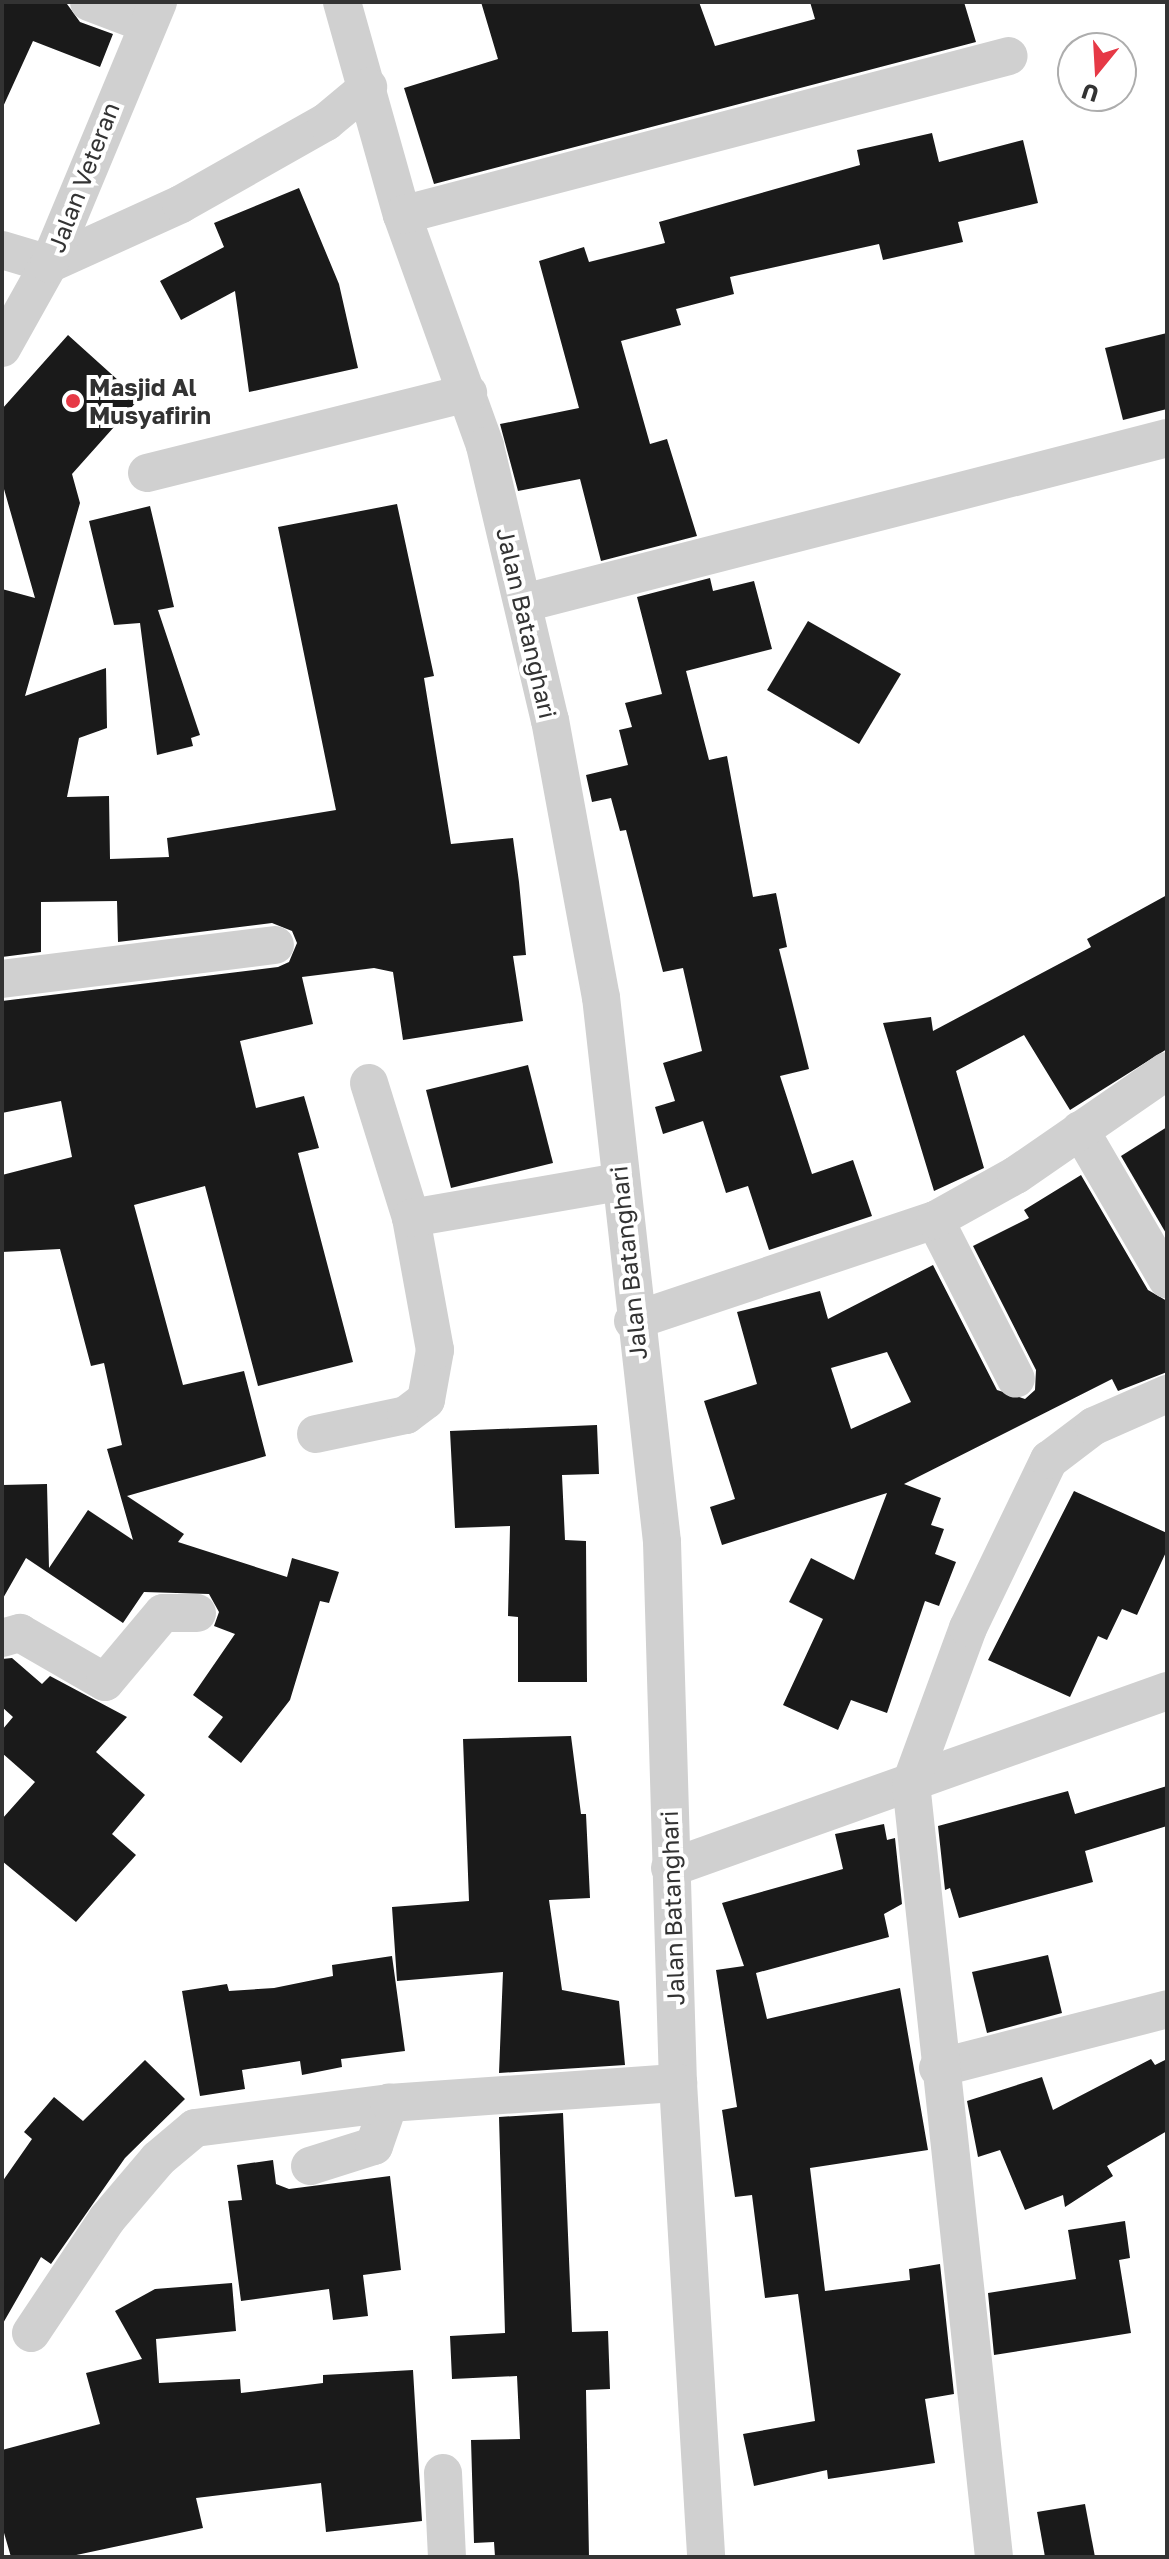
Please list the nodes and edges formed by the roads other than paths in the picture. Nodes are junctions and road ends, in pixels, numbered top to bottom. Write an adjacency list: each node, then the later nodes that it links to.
1 (89, 2): 3 (street)
2 (342, 2): 5 (street, Jalan Batanghari)
3 (153, 13): 8 (street, Jalan Veteran)
4 (1009, 56): 6 (street)
5 (368, 87): 6 (street, Jalan Batanghari); 8 (street)
6 (402, 215): 10 (street, Jalan Batanghari)
7 (2, 250): 8 (street)
8 (49, 264): 9 (street, Jalan Veteran)
9 (2, 348)
10 (468, 393): 12 (street); 13 (street, Jalan Batanghari)
11 (1167, 438): 13 (street)
12 (147, 473)
13 (524, 603): 19 (street, Jalan Batanghari)
14 (275, 945): 15 (street)
15 (2, 979)
16 (1167, 1071): 18 (street)
17 (369, 1083): 20 (street)
18 (1080, 1130): 21 (street); 22 (street)
19 (619, 1182): 20 (street); 23 (street, Jalan Batanghari)
20 (411, 1218): 26 (street)
21 (935, 1220): 23 (street); 24 (street)
22 (1167, 1279)
23 (633, 1321): 31 (street, Jalan Batanghari)
24 (1016, 1379)
25 (1167, 1394): 30 (street)
26 (316, 1434)
27 (197, 1613): 28 (street)
28 (2, 1638)
29 (1167, 1691): 30 (street)
30 (911, 1783): 31 (street); 33 (street)
31 (670, 1868): 34 (street, Jalan Batanghari)
32 (1167, 2009): 33 (street)
33 (938, 2068): 41 (street)
34 (678, 2083): 35 (street); 40 (street, Jalan Batanghari)
35 (389, 2103): 36 (street); 37 (street)
36 (310, 2166)
37 (31, 2333)
38 (443, 2473): 39 (street)
39 (447, 2557)
40 (706, 2557)
41 (994, 2557)

